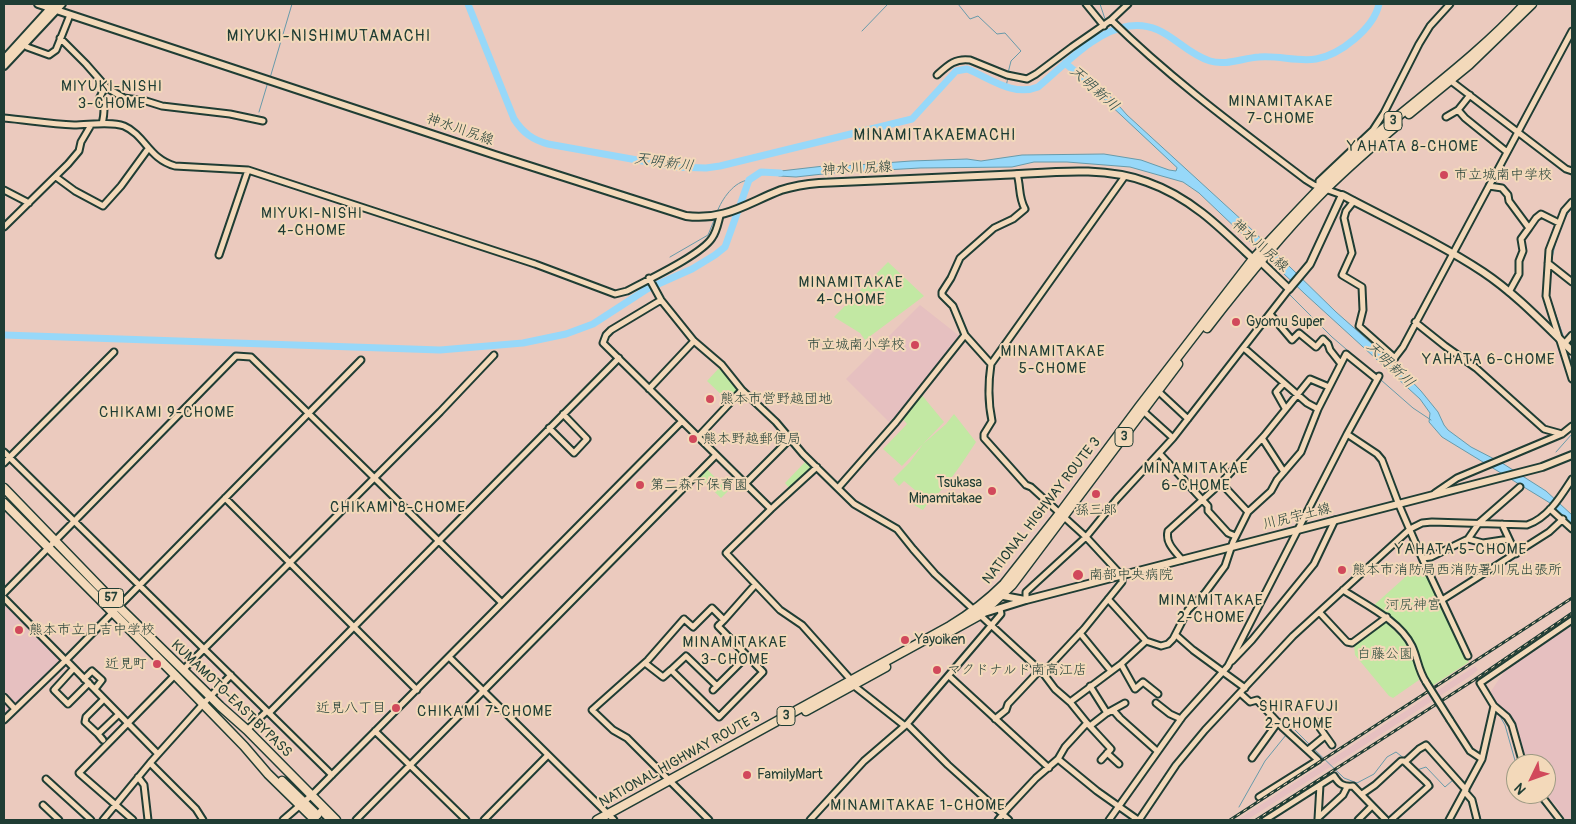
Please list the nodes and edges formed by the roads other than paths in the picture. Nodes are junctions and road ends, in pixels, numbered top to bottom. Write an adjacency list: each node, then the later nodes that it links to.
1 (38, 4): 8 (main road, 神水川尻線)
2 (62, 4): 8 (main road)
3 (1086, 4): 11 (street)
4 (1128, 4): 10 (street)
5 (1450, 4): 36 (street)
6 (1525, 4): 36 (highway, NATIONAL HIGHWAY ROUTE 3 / 3)
7 (1532, 4): 18 (highway, NATIONAL HIGHWAY ROUTE 3 / 3)
8 (54, 7): 9 (main road, 神水川尻線); 14 (main road); 15 (main road)
9 (70, 15): 13 (street); 42 (main road, 神水川尻線)
10 (1113, 22): 11 (street); 36 (street)
11 (1104, 26): 17 (street)
12 (1572, 31): 27 (street)
13 (60, 38): 14 (street); 19 (street)
14 (24, 44): 16 (main road)
15 (4, 59)
16 (4, 66)
17 (937, 75)
18 (1451, 80): 20 (street); 36 (highway, NATIONAL HIGHWAY ROUTE 3 / 3)
19 (105, 87): 24 (street); 25 (street)
20 (1470, 95): 21 (street); 27 (street)
21 (1458, 110): 22 (street); 29 (street)
22 (1446, 117)
23 (4, 118): 26 (street)
24 (264, 121)
25 (102, 124): 26 (street); 28 (street)
26 (91, 125): 34 (street)
27 (1518, 130): 29 (street); 31 (street)
28 (148, 149): 30 (street); 34 (street)
29 (1507, 152): 35 (street)
30 (248, 170): 47 (street); 50 (street)
31 (1572, 171)
32 (1017, 174): 33 (main road, 神水川尻線); 42 (main road, 神水川尻線); 57 (street)
33 (1125, 176): 48 (main road, 神水川尻線); 67 (street)
34 (56, 177): 41 (street)
35 (1489, 186): 45 (street); 46 (street)
36 (1323, 188): 38 (street); 48 (highway, NATIONAL HIGHWAY ROUTE 3 / 3)
37 (4, 190): 41 (street)
38 (1342, 195): 39 (main road); 52 (main road, 神水川尻線)
39 (1354, 201): 46 (main road); 56 (street)
40 (1572, 202): 43 (street)
41 (29, 203): 44 (street)
42 (722, 215): 50 (street)
43 (1559, 223): 45 (street); 49 (street)
44 (4, 227)
45 (1529, 228): 53 (street)
46 (1453, 254): 53 (main road); 56 (street)
47 (219, 255)
48 (1259, 257): 52 (main road, 神水川尻線); 74 (highway, NATIONAL HIGHWAY ROUTE 3 / 3); 77 (highway, NATIONAL HIGHWAY ROUTE 3 / 3)
49 (1548, 263): 51 (street); 60 (street)
50 (650, 279): 54 (street)
51 (1572, 282)
52 (1291, 286): 55 (street)
53 (1509, 292): 60 (main road)
54 (661, 300): 59 (street); 65 (street)
55 (1270, 314): 61 (street); 68 (street)
56 (1415, 322): 86 (street)
57 (965, 335): 67 (street); 105 (street)
58 (1572, 335): 60 (street)
59 (694, 341): 72 (street); 73 (street)
60 (1562, 341): 62 (main road); 69 (street)
61 (1244, 348): 70 (street); 81 (street)
62 (1572, 350)
63 (114, 352): 95 (street)
64 (494, 355): 99 (street)
65 (618, 358): 72 (street); 80 (street)
66 (361, 360): 79 (street)
67 (991, 364): 114 (street)
68 (1341, 364): 71 (street); 85 (street)
69 (1572, 379)
70 (1284, 383): 75 (street); 76 (street)
71 (1329, 387): 75 (street); 78 (street)
72 (649, 389): 82 (street)
73 (742, 390): 87 (street); 90 (street)
74 (1158, 391): 77 (highway, NATIONAL HIGHWAY ROUTE 3 / 3); 81 (street)
75 (1297, 394): 76 (street); 78 (street)
76 (1285, 408): 89 (street)
77 (1141, 409): 88 (street); 114 (highway, NATIONAL HIGHWAY ROUTE 3 / 3)
78 (1318, 409): 98 (street)
79 (309, 414): 99 (street); 107 (street); 117 (street)
80 (563, 414): 83 (street); 83 (street)
81 (1188, 419): 88 (street)
82 (682, 421): 87 (street); 146 (street)
83 (549, 428): 128 (street)
84 (1571, 430): 86 (street)
85 (1347, 434): 110 (street); 121 (street)
86 (1562, 434): 106 (street)
87 (698, 437): 93 (street)
88 (1173, 438): 92 (street)
89 (1262, 438): 98 (street); 101 (street)
90 (790, 439): 97 (street); 102 (street)
91 (4, 452): 95 (street)
92 (1159, 453): 108 (street); 124 (street)
93 (716, 455): 102 (street); 185 (street)
94 (1572, 455): 106 (main road, 川尻宇土線)
95 (9, 457): 96 (street); 117 (street)
96 (4, 463)
97 (817, 467): 105 (street); 111 (street)
98 (1284, 472): 113 (street)
99 (375, 478): 128 (street); 134 (street)
100 (1572, 479): 112 (street)
101 (1221, 483): 108 (street); 113 (street)
102 (745, 484): 111 (street)
103 (1520, 487): 118 (street)
104 (4, 488): 127 (highway, KUMAMOTO-EAST BYPASS / 57)
105 (838, 488): 150 (street)
106 (1433, 495): 110 (main road, 川尻宇土線)
107 (225, 498): 134 (street); 136 (street)
108 (1201, 499): 123 (street); 133 (street)
109 (4, 503): 130 (highway, KUMAMOTO-EAST BYPASS / 57)
110 (1399, 505): 116 (main road, 川尻宇土線); 122 (street)
111 (772, 509): 137 (street)
112 (1550, 509): 115 (street); 119 (street)
113 (1248, 512): 123 (street)
114 (1062, 514): 124 (street); 138 (highway, NATIONAL HIGHWAY ROUTE 3 / 3); 141 (highway, NATIONAL HIGHWAY ROUTE 3 / 3)
115 (1563, 519): 120 (street); 131 (street)
116 (1335, 520): 121 (main road, 川尻宇土線); 168 (street)
117 (75, 522): 127 (street); 136 (street)
118 (1479, 523): 119 (street); 122 (street); 125 (street)
119 (1502, 524): 126 (street)
120 (1572, 528)
121 (1298, 529): 129 (main road, 川尻宇土線); 168 (street)
122 (1410, 529): 132 (street); 139 (street)
123 (1235, 536): 129 (street)
124 (1086, 537): 135 (street); 144 (street)
125 (1468, 539): 126 (street); 132 (street)
126 (1509, 539): 131 (street)
127 (56, 541): 130 (street); 148 (highway, KUMAMOTO-EAST BYPASS / 57)
128 (438, 541): 146 (street); 157 (street)
129 (1231, 547): 133 (main road, 川尻宇土線); 159 (street)
130 (49, 548): 140 (street); 151 (highway, KUMAMOTO-EAST BYPASS / 57)
131 (1516, 554): 145 (street)
132 (1422, 558): 145 (street)
133 (1182, 560): 135 (main road, 川尻宇土線)
134 (290, 563): 157 (street); 161 (street)
135 (1122, 576): 143 (street); 144 (main road, 川尻宇土線)
136 (139, 585): 148 (street); 161 (street)
137 (755, 585): 154 (street); 179 (street)
138 (1012, 585): 141 (highway, NATIONAL HIGHWAY ROUTE 3 / 3); 144 (main road)
139 (1343, 590): 152 (street); 153 (street)
140 (4, 593)
141 (998, 594): 144 (main road, 川尻宇土線); 147 (main road); 150 (highway, NATIONAL HIGHWAY ROUTE 3 / 3)
142 (4, 598): 165 (street)
143 (1108, 599): 158 (street); 160 (street)
144 (1026, 600): 147 (main road, 川尻宇土線)
145 (1442, 600): 162 (street)
146 (502, 603): 163 (street)
147 (1014, 604): 149 (main road, 川尻宇土線)
148 (118, 606): 151 (street); 170 (highway, KUMAMOTO-EAST BYPASS / 57)
149 (1000, 609): 150 (main road, 川尻宇土線); 156 (street)
150 (977, 612): 156 (street); 179 (highway, NATIONAL HIGHWAY ROUTE 3 / 3)
151 (112, 613): 165 (street); 175 (highway, KUMAMOTO-EAST BYPASS / 57)
152 (1320, 613): 153 (street); 182 (street)
153 (1387, 617): 223 (street, bridge)
154 (724, 620): 166 (street); 171 (street)
155 (1572, 620): 196 (street)
156 (992, 625): 173 (street); 177 (street)
157 (354, 627): 184 (street); 199 (street)
158 (1080, 633): 172 (street); 173 (street)
159 (1176, 635): 160 (street); 174 (street)
160 (1146, 641): 167 (street)
161 (204, 649): 170 (street); 176 (street)
162 (1468, 656)
163 (449, 657): 184 (street); 185 (street)
164 (744, 658): 171 (street)
165 (65, 660): 169 (street); 197 (street)
166 (645, 663): 171 (street); 233 (street)
167 (1121, 664): 172 (street); 187 (street)
168 (1228, 665): 174 (street)
169 (74, 668): 178 (street); 180 (street)
170 (183, 670): 189 (highway, KUMAMOTO-EAST BYPASS / 57)
171 (671, 670)
172 (1111, 671): 181 (street)
173 (1041, 672): 191 (street); 201 (street)
174 (1223, 672): 182 (street); 202 (street)
175 (175, 675): 193 (highway, KUMAMOTO-EAST BYPASS / 57); 206 (street)
176 (231, 676): 189 (street); 199 (street)
177 (950, 676): 201 (street); 208 (street)
178 (84, 679): 180 (street); 183 (street)
179 (852, 682): 208 (street); 233 (highway, NATIONAL HIGHWAY ROUTE 3 / 3)
180 (89, 683): 183 (street)
181 (1090, 686): 191 (street); 198 (street)
182 (1245, 688): 186 (street)
183 (94, 689): 190 (street)
184 (417, 690): 210 (street)
185 (484, 692): 220 (street); 228 (street)
186 (1240, 693): 205 (street); 267 (street)
187 (1158, 694)
188 (4, 697): 197 (street)
189 (210, 697): 193 (street); 195 (highway, KUMAMOTO-EAST BYPASS / 57)
190 (104, 699): 200 (street); 211 (street)
191 (1070, 702): 207 (street)
192 (1125, 703): 198 (street)
193 (203, 704): 218 (street); 239 (highway, KUMAMOTO-EAST BYPASS / 57)
194 (1156, 704): 202 (street)
195 (220, 706): 209 (highway, KUMAMOTO-EAST BYPASS / 57); 239 (highway)
196 (1494, 706): 219 (street); 223 (street)
197 (15, 709): 203 (street)
198 (1110, 711): 207 (street); 216 (street)
199 (268, 712): 209 (street); 230 (street)
200 (119, 714): 206 (street); 211 (street)
201 (995, 719): 229 (street)
202 (1181, 719): 216 (street)
203 (4, 720)
204 (1315, 721): 212 (street)
205 (1278, 722): 215 (street); 221 (street)
206 (128, 723): 218 (street); 242 (street)
207 (1088, 724): 217 (street); 222 (street)
208 (906, 725): 245 (street); 263 (street)
209 (247, 730): 239 (highway, KUMAMOTO-EAST BYPASS / 57)
210 (375, 731): 228 (street); 230 (street)
211 (98, 734): 213 (street)
212 (1325, 736): 214 (street); 215 (street)
213 (103, 740)
214 (1332, 745)
215 (1308, 750): 238 (street)
216 (1157, 751): 244 (street)
217 (1107, 753): 224 (street); 227 (street)
218 (158, 754): 226 (street)
219 (1520, 754)
220 (548, 755): 247 (street); 260 (street)
221 (1252, 758)
222 (1058, 759): 229 (street); 244 (street)
223 (1482, 759): 236 (street)
224 (1101, 760)
225 (1405, 762): 236 (street); 237 (street); 270 (street)
226 (150, 763): 231 (street); 254 (street)
227 (1119, 764)
228 (410, 766): 258 (street); 259 (street)
229 (1049, 768): 245 (street)
230 (332, 775): 239 (street)
231 (138, 777): 242 (street); 253 (street)
232 (46, 779): 250 (street)
233 (670, 782): 247 (highway, NATIONAL HIGHWAY ROUTE 3 / 3); 262 (street)
234 (1320, 785): 235 (street); 248 (street); 268 (street)
235 (1347, 787): 237 (street); 248 (street)
236 (1465, 791): 271 (street); 272 (street)
237 (1362, 794): 243 (street)
238 (1259, 797)
239 (306, 800): 246 (highway, KUMAMOTO-EAST BYPASS / 57); 246 (highway); 255 (street); 257 (highway, KUMAMOTO-EAST BYPASS / 57)
240 (1548, 804): 273 (street)
241 (43, 805): 249 (street)
242 (116, 805): 251 (street); 252 (street)
243 (1372, 806): 269 (street); 270 (street)
244 (1118, 807): 266 (street); 267 (street)
245 (1002, 814): 264 (street); 265 (street)
246 (319, 817): 256 (main road)
247 (610, 818): 261 (highway, NATIONAL HIGHWAY ROUTE 3 / 3)
248 (1318, 819)
249 (59, 820)
250 (91, 820)
251 (103, 820)
252 (133, 820)
253 (148, 820)
254 (203, 820)
255 (283, 820)
256 (330, 820)
257 (336, 820)
258 (356, 820)
259 (466, 820)
260 (484, 820)
261 (597, 820)
262 (709, 820)
263 (810, 820)
264 (998, 820)
265 (1009, 820)
266 (1109, 820)
267 (1138, 820)
268 (1265, 820)
269 (1358, 820)
270 (1387, 820)
271 (1449, 820)
272 (1477, 820)
273 (1560, 820)

